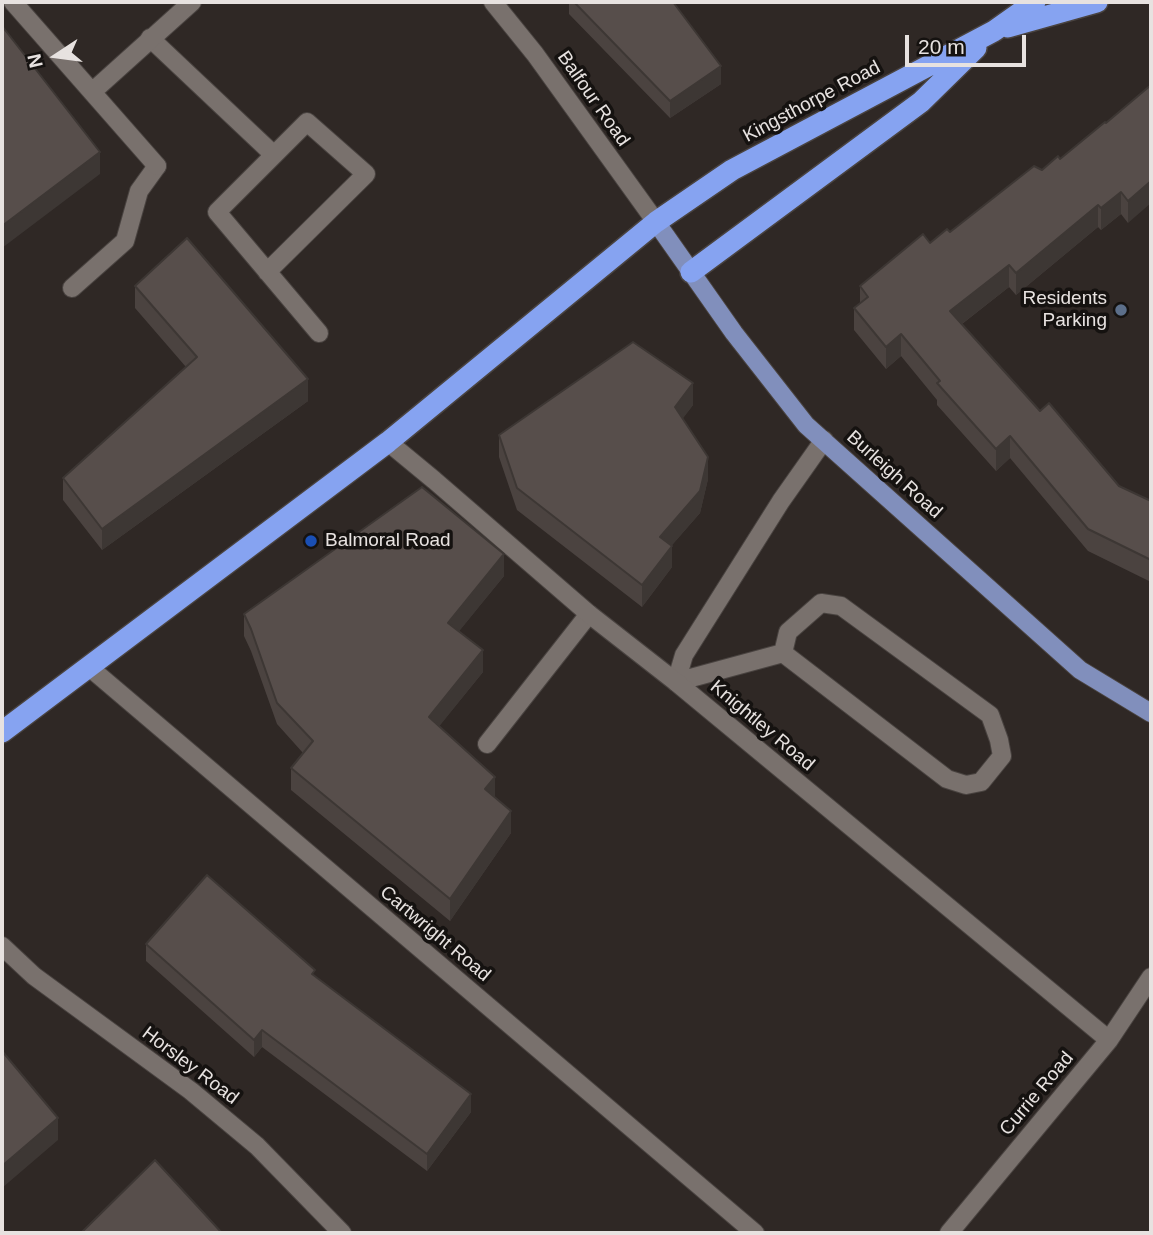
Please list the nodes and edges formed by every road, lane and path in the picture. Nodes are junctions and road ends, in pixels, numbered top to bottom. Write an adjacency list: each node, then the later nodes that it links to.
1 (13, 2): 8 (street)
2 (192, 2): 7 (street)
3 (493, 2): 10 (street, Balfour Road)
4 (1035, 2): 6 (highway, Kingsthorpe Road)
5 (1097, 2): 6 (highway, Kingsthorpe Road)
6 (994, 31): 10 (highway, Kingsthorpe Road); 12 (highway, Kingsthorpe Road)
7 (150, 38): 8 (street); 9 (street)
8 (92, 92): 13 (street)
9 (274, 155): 11 (street); 11 (street)
10 (656, 222): 12 (main road, Burleigh Road); 16 (highway, Kingsthorpe Road)
11 (267, 272): 14 (street)
12 (691, 272): 15 (main road, Burleigh Road)
13 (72, 288)
14 (319, 333)
15 (824, 440): 20 (street); 21 (main road, Burleigh Road)
16 (388, 442): 17 (street, Knightley Road); 19 (highway, Kingsthorpe Road)
17 (589, 614): 20 (street, Knightley Road); 23 (street)
18 (783, 653): 18 (street); 20 (street)
19 (89, 667): 22 (highway, Kingsthorpe Road); 28 (street, Cartwright Road)
20 (676, 682): 26 (street, Knightley Road)
21 (1151, 713)
22 (2, 732)
23 (487, 744)
24 (2, 946): 27 (street, Horsley Road)
25 (1151, 977): 26 (street, Currie Road)
26 (1110, 1040): 29 (street, Currie Road)
27 (342, 1233)
28 (755, 1233)
29 (949, 1233)

